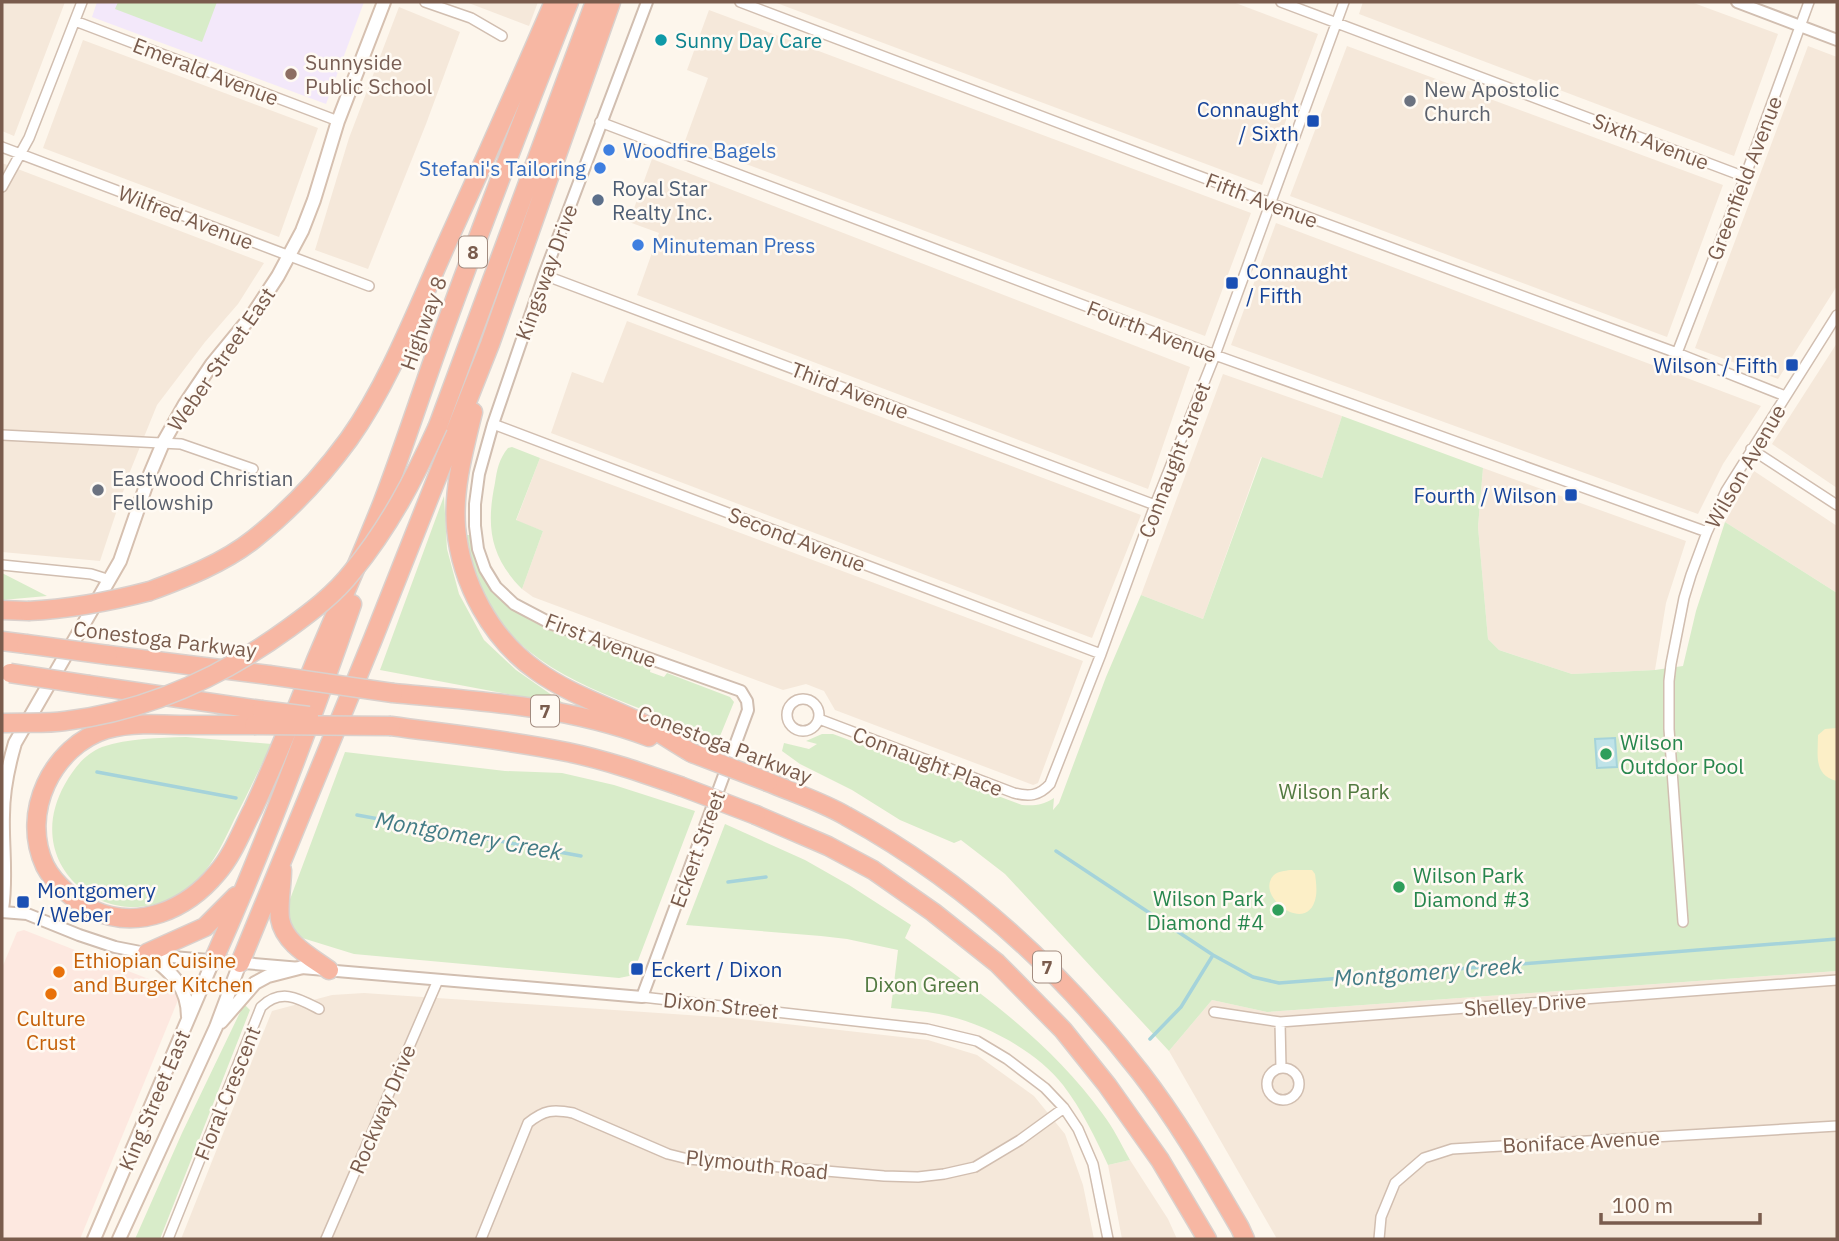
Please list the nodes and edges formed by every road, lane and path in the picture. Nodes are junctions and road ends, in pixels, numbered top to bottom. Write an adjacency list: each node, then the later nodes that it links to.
1 (82, 2): 14 (street)
2 (384, 2): 19 (main road, Weber Street East)
3 (425, 2): 17 (street)
4 (554, 2): 46 (highway, bridge)
5 (569, 2): 39 (highway, Highway 8 / 8)
6 (596, 2): 53 (highway, bridge)
7 (611, 2): 30 (highway, 8)
8 (647, 2): 20 (street, Kingsway Drive)
9 (740, 2): 25 (street, Fifth Avenue)
10 (1281, 2): 15 (street, Sixth Avenue)
11 (1344, 2): 15 (street, Connaught Street)
12 (1737, 2): 16 (street)
13 (1809, 2): 16 (street, Greenfield Avenue)
14 (75, 21): 19 (street, Emerald Avenue); 22 (street)
15 (1336, 23): 23 (street, Sixth Avenue); 25 (street, Connaught Street)
16 (1800, 26): 18 (street); 23 (street, Greenfield Avenue)
17 (502, 36)
18 (1837, 40)
19 (338, 121): 26 (main road, Weber Street East)
20 (600, 122): 27 (street, Kingsway Drive); 32 (street, Fourth Avenue)
21 (2, 147): 22 (street, Wilfred Avenue)
22 (22, 154): 24 (street); 26 (street, Wilfred Avenue)
23 (1745, 177): 31 (street, Greenfield Avenue)
24 (2, 187)
25 (1270, 203): 31 (street, Fifth Avenue); 32 (street, Connaught Street)
26 (289, 256): 28 (street, Wilfred Avenue); 36 (main road, Weber Street East)
27 (544, 275): 34 (street, Kingsway Drive); 40 (street, Third Avenue)
28 (369, 286)
29 (1837, 315): 33 (street, Wilson Avenue)
30 (490, 344): 54 (highway); 56 (highway)
31 (1677, 353): 33 (street, Fifth Avenue)
32 (1215, 355): 40 (street, Connaught Street); 42 (street, Fourth Avenue)
33 (1785, 396): 37 (street, Wilson Avenue)
34 (494, 424): 43 (street, Kingsway Drive); 48 (street, Second Avenue)
35 (2, 435): 36 (street)
36 (163, 443): 38 (street); 45 (main road, Weber Street East)
37 (1751, 449): 41 (street); 42 (street, Wilson Avenue)
38 (253, 469)
39 (382, 504): 51 (highway); 57 (highway)
40 (1155, 505): 48 (street, Connaught Street)
41 (1837, 505)
42 (1707, 532): 59 (street, Wilson Avenue)
43 (478, 549): 50 (street, First Avenue)
44 (2, 565): 45 (street)
45 (110, 580): 58 (main road, Weber Street East)
46 (2, 610)
47 (2, 640): 54 (highway, Conestoga Parkway / 7, bridge)
48 (1101, 654): 55 (street, Connaught Street)
49 (6, 672): 51 (highway, 7, bridge)
50 (747, 701): 67 (street, Eckert Street)
51 (257, 718): 82 (highway, 7, bridge)
52 (819, 719): 55 (street, Connaught Place)
53 (2, 723)
54 (692, 753): 83 (highway, Conestoga Parkway / 7, bridge)
55 (1038, 794)
56 (283, 856): 62 (highway); 64 (highway)
57 (244, 888): 60 (highway); 61 (highway)
58 (2, 911): 60 (street, Dixon Street)
59 (1683, 922)
60 (147, 953): 61 (street, Dixon Street); 70 (main road)
61 (213, 961): 62 (street, Dixon Street); 70 (main road, King Street East)
62 (240, 963): 63 (street, Dixon Street); 72 (main road, King Street East)
63 (303, 967): 64 (street, Dixon Street); 72 (main road)
64 (329, 970): 65 (street, Dixon Street)
65 (438, 980): 67 (street, Dixon Street); 79 (street, Rockway Drive)
66 (1837, 981): 71 (street, Shelley Drive)
67 (642, 997): 74 (street, Dixon Street)
68 (320, 1009): 78 (street, Floral Crescent)
69 (1214, 1012): 71 (street, Shelley Drive)
70 (188, 1021): 76 (main road, King Street East)
71 (1280, 1022): 73 (street)
72 (216, 1027): 77 (main road, King Street East)
73 (1281, 1068)
74 (1064, 1108): 80 (street, Plymouth Road); 81 (street, Dixon Street)
75 (1837, 1126): 84 (street, Boniface Avenue)
76 (94, 1239)
77 (119, 1239)
78 (168, 1239)
79 (326, 1239)
80 (481, 1239)
81 (1108, 1239)
82 (1207, 1239)
83 (1245, 1239)
84 (1379, 1239)

